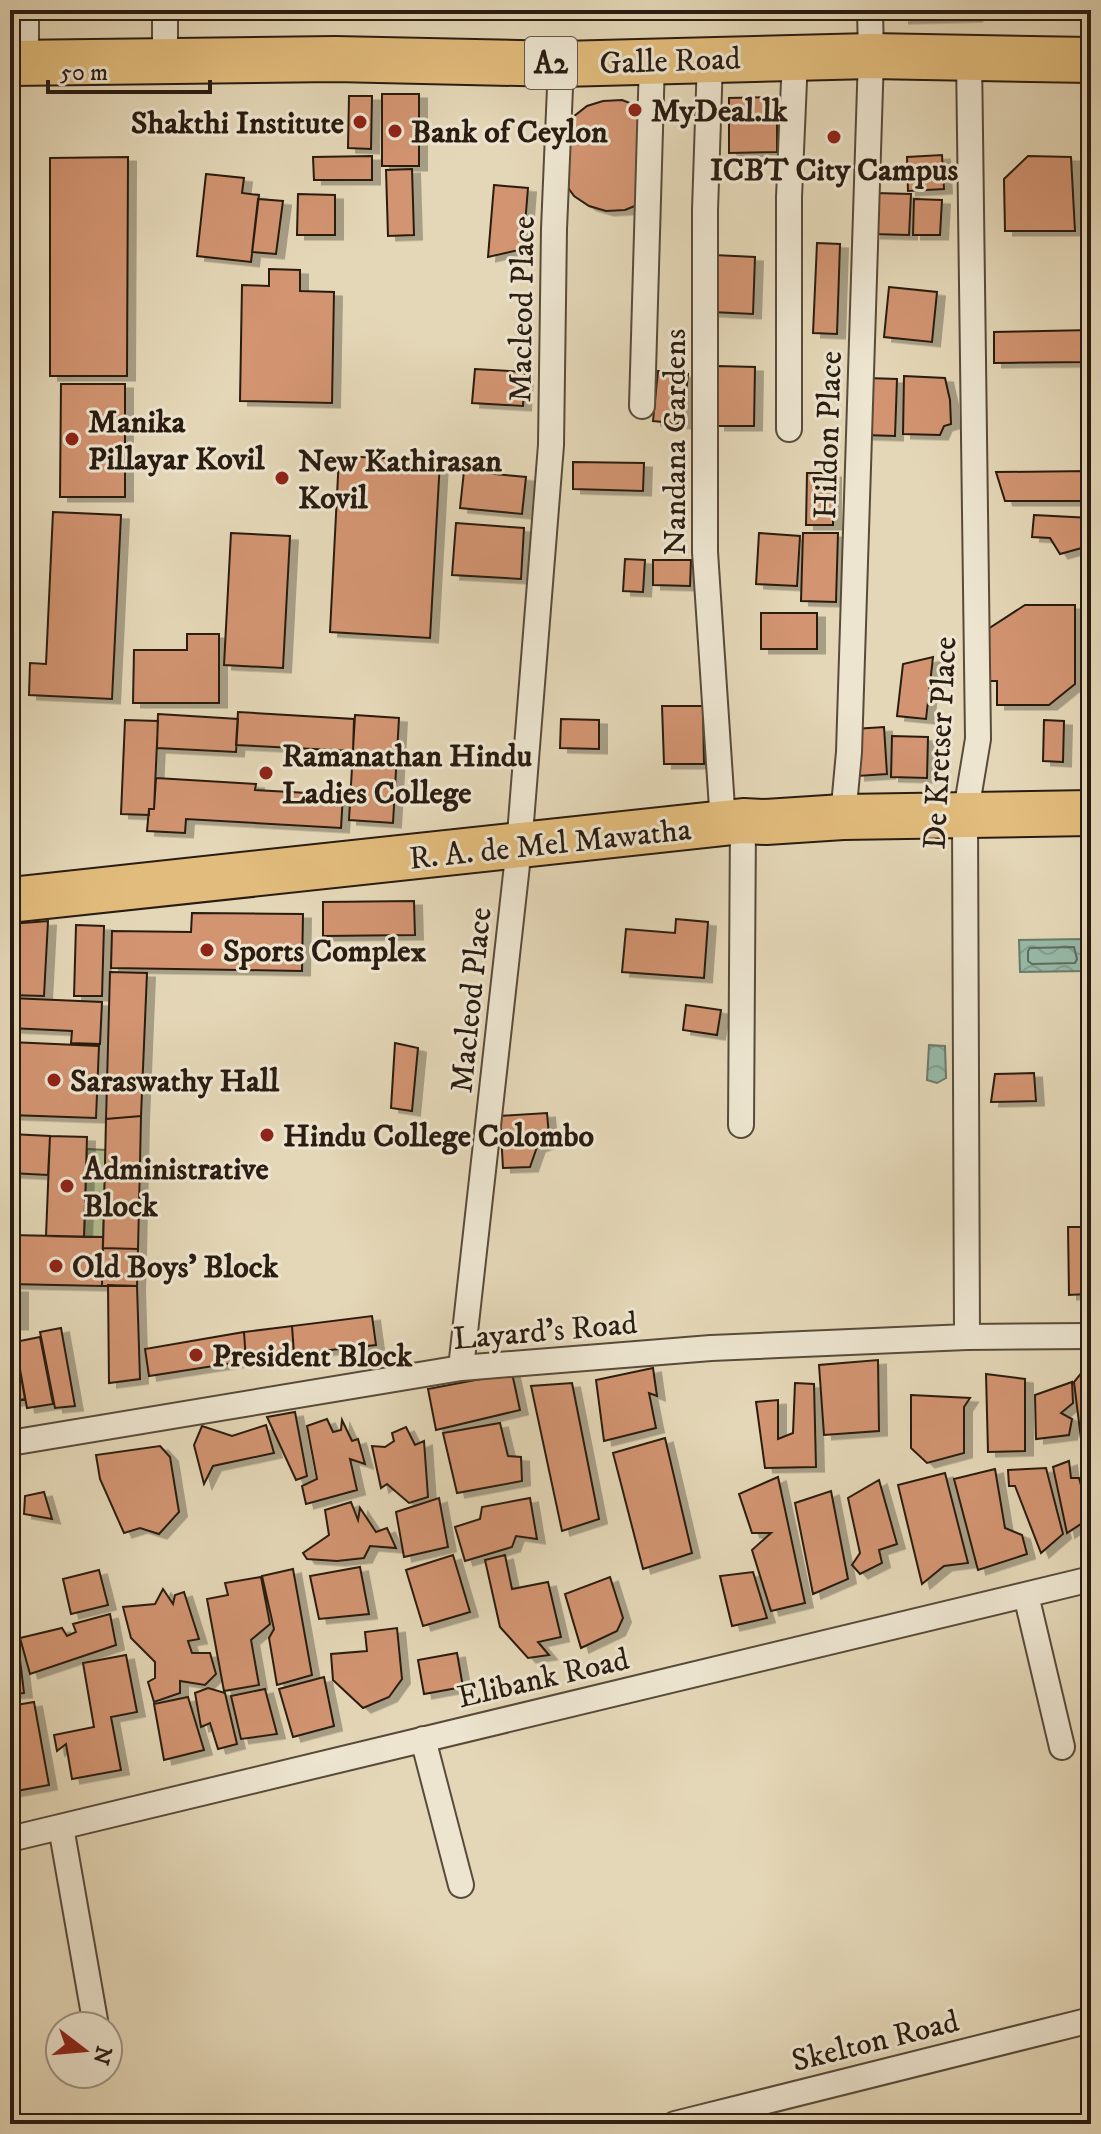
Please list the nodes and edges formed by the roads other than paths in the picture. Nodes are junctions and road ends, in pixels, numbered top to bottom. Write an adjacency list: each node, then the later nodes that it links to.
1 (26, 10): 11 (street)
2 (165, 10): 7 (street)
3 (870, 10): 4 (street, Hildon Place)
4 (871, 56): 5 (highway, Galle Road / A2); 6 (highway, Galle Road / A2); 16 (street, Hildon Place)
5 (969, 57): 9 (highway, Galle Road / A2); 17 (street, De Kretser Place)
6 (795, 58): 8 (highway, Galle Road / A2); 14 (street)
7 (165, 60): 11 (highway, Galle Road / A2); 12 (highway, Galle Road / A2)
8 (710, 60): 10 (highway, Galle Road / A2); 18 (street, Nandana Gardens)
9 (1091, 60)
10 (652, 61): 12 (highway, Galle Road / A2); 13 (street)
11 (18, 62)
12 (561, 64): 19 (street, Macleod Place)
13 (642, 406)
14 (789, 429)
15 (1091, 813): 17 (highway, R. A. de Mel Mawatha)
16 (843, 817): 17 (highway, R. A. de Mel Mawatha); 18 (highway, R. A. de Mel Mawatha)
17 (965, 817): 23 (street, De Kretser Place)
18 (733, 822): 19 (highway, R. A. de Mel Mawatha); 21 (street, Nandana Gardens)
19 (519, 847): 20 (highway, R. A. de Mel Mawatha); 24 (street, Macleod Place)
20 (10, 900)
21 (741, 1125)
22 (1091, 1336): 23 (street, Layard's Road)
23 (967, 1337): 24 (street, Layard's Road)
24 (461, 1368): 25 (street, Layard's Road)
25 (10, 1443)
26 (1091, 1579): 27 (street, Elibank Road)
27 (1026, 1595): 28 (street, Elibank Road); 29 (street)
28 (423, 1739): 30 (street, Elibank Road); 32 (street)
29 (1062, 1747)
30 (61, 1827): 31 (street, Elibank Road); 33 (street)
31 (10, 1839)
32 (461, 1885)
33 (93, 2010)
34 (1091, 2020): 35 (street, Skelton Road)
35 (675, 2124)

